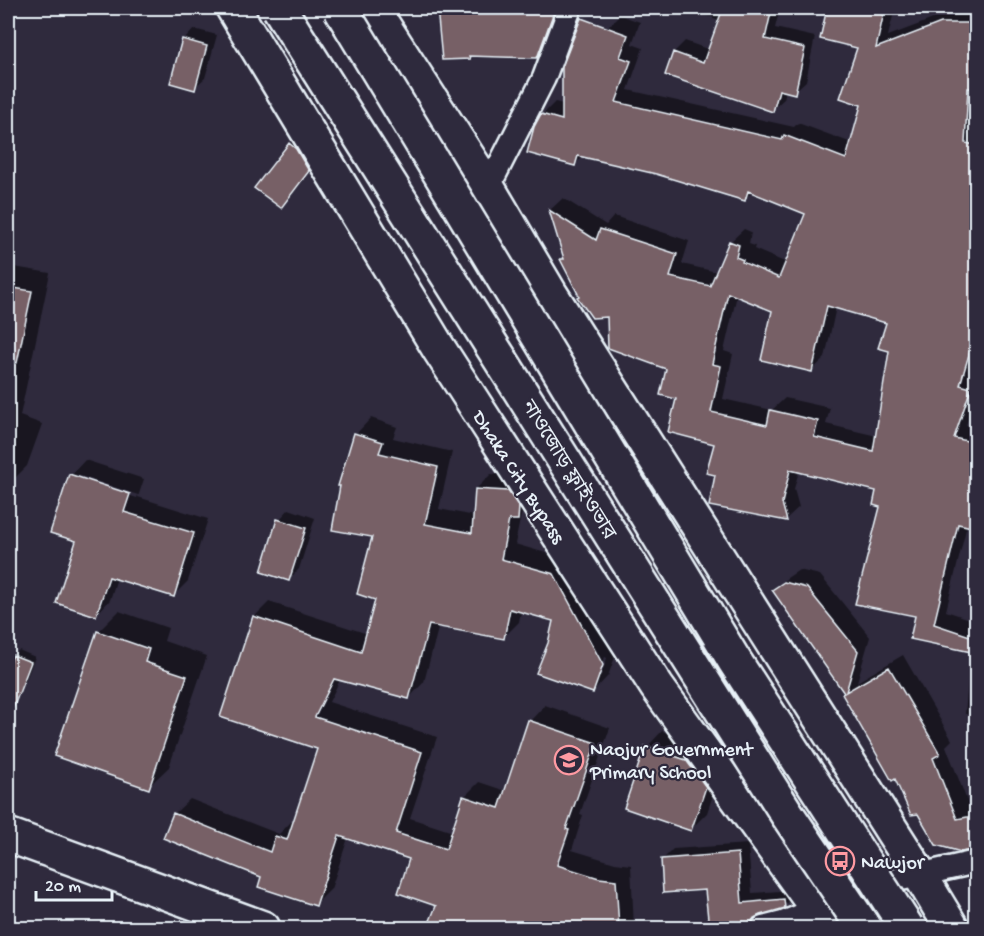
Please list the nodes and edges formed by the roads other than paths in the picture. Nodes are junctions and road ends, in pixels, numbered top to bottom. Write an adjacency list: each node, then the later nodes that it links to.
1 (233, 8): 10 (highway, Dhaka City Bypass)
2 (279, 8): 13 (highway, নাওজোড় ফ্লাইওভার, bridge)
3 (340, 8): 14 (highway, নাওজোড় ফ্লাইওভার, bridge)
4 (372, 8): 6 (highway)
5 (570, 8): 6 (street)
6 (488, 188): 9 (highway)
7 (8, 835): 11 (highway)
8 (976, 862): 9 (street)
9 (920, 875): 10 (street); 15 (highway)
10 (824, 919): 12 (street)
11 (263, 928)
12 (763, 928)
13 (864, 928)
14 (907, 928)
15 (952, 928)

